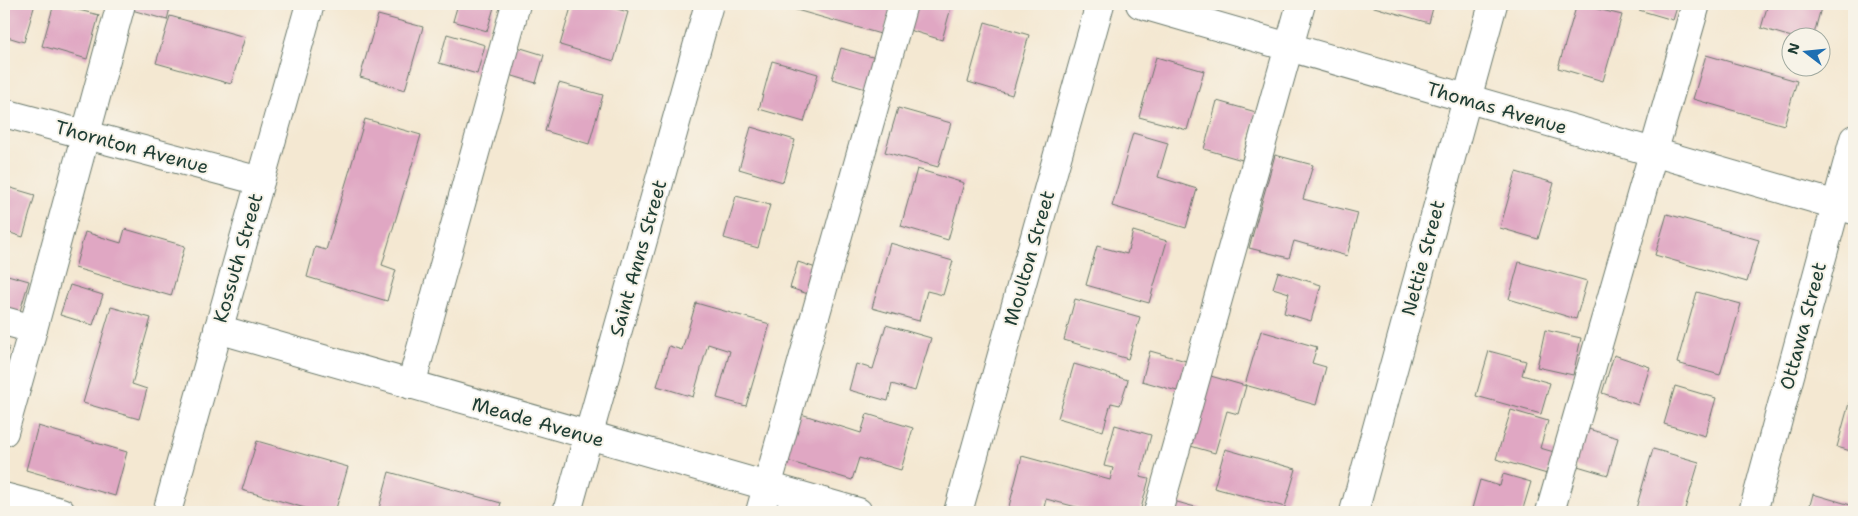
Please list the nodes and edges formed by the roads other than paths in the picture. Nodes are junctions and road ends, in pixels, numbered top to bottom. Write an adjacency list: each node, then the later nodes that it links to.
1 (121, 4): 14 (street)
2 (310, 4): 17 (street, Kossuth Street)
3 (516, 4): 22 (street)
4 (709, 4): 24 (street, Saint Anns Street)
5 (903, 4): 26 (street)
6 (1100, 4): 31 (street, Moulton Street)
7 (1140, 4): 11 (street, Thomas Avenue)
8 (1301, 4): 11 (street)
9 (1493, 4): 12 (street, Nettie Street)
10 (1696, 4): 16 (street)
11 (1288, 47): 12 (street, Thomas Avenue); 32 (street)
12 (1467, 99): 16 (street, Thomas Avenue); 33 (street, Nettie Street)
13 (4, 113): 14 (street, Thornton Avenue)
14 (86, 135): 17 (street, Thornton Avenue); 20 (street)
15 (1854, 139): 18 (street, Ottawa Street)
16 (1653, 153): 18 (street, Thomas Avenue); 34 (street)
17 (260, 181): 21 (street, Kossuth Street)
18 (1845, 208): 35 (street, Ottawa Street)
19 (4, 321): 20 (street)
20 (33, 329): 23 (street)
21 (218, 329): 22 (street, Meade Avenue); 28 (street, Kossuth Street)
22 (411, 385): 24 (street, Meade Avenue)
23 (4, 432)
24 (588, 436): 26 (street, Meade Avenue); 29 (street, Saint Anns Street)
25 (4, 497): 27 (street)
26 (763, 499): 30 (street, Meade Avenue)
27 (61, 512)
28 (167, 512)
29 (567, 512)
30 (858, 512)
31 (958, 512)
32 (1158, 512)
33 (1354, 512)
34 (1550, 512)
35 (1753, 512)

